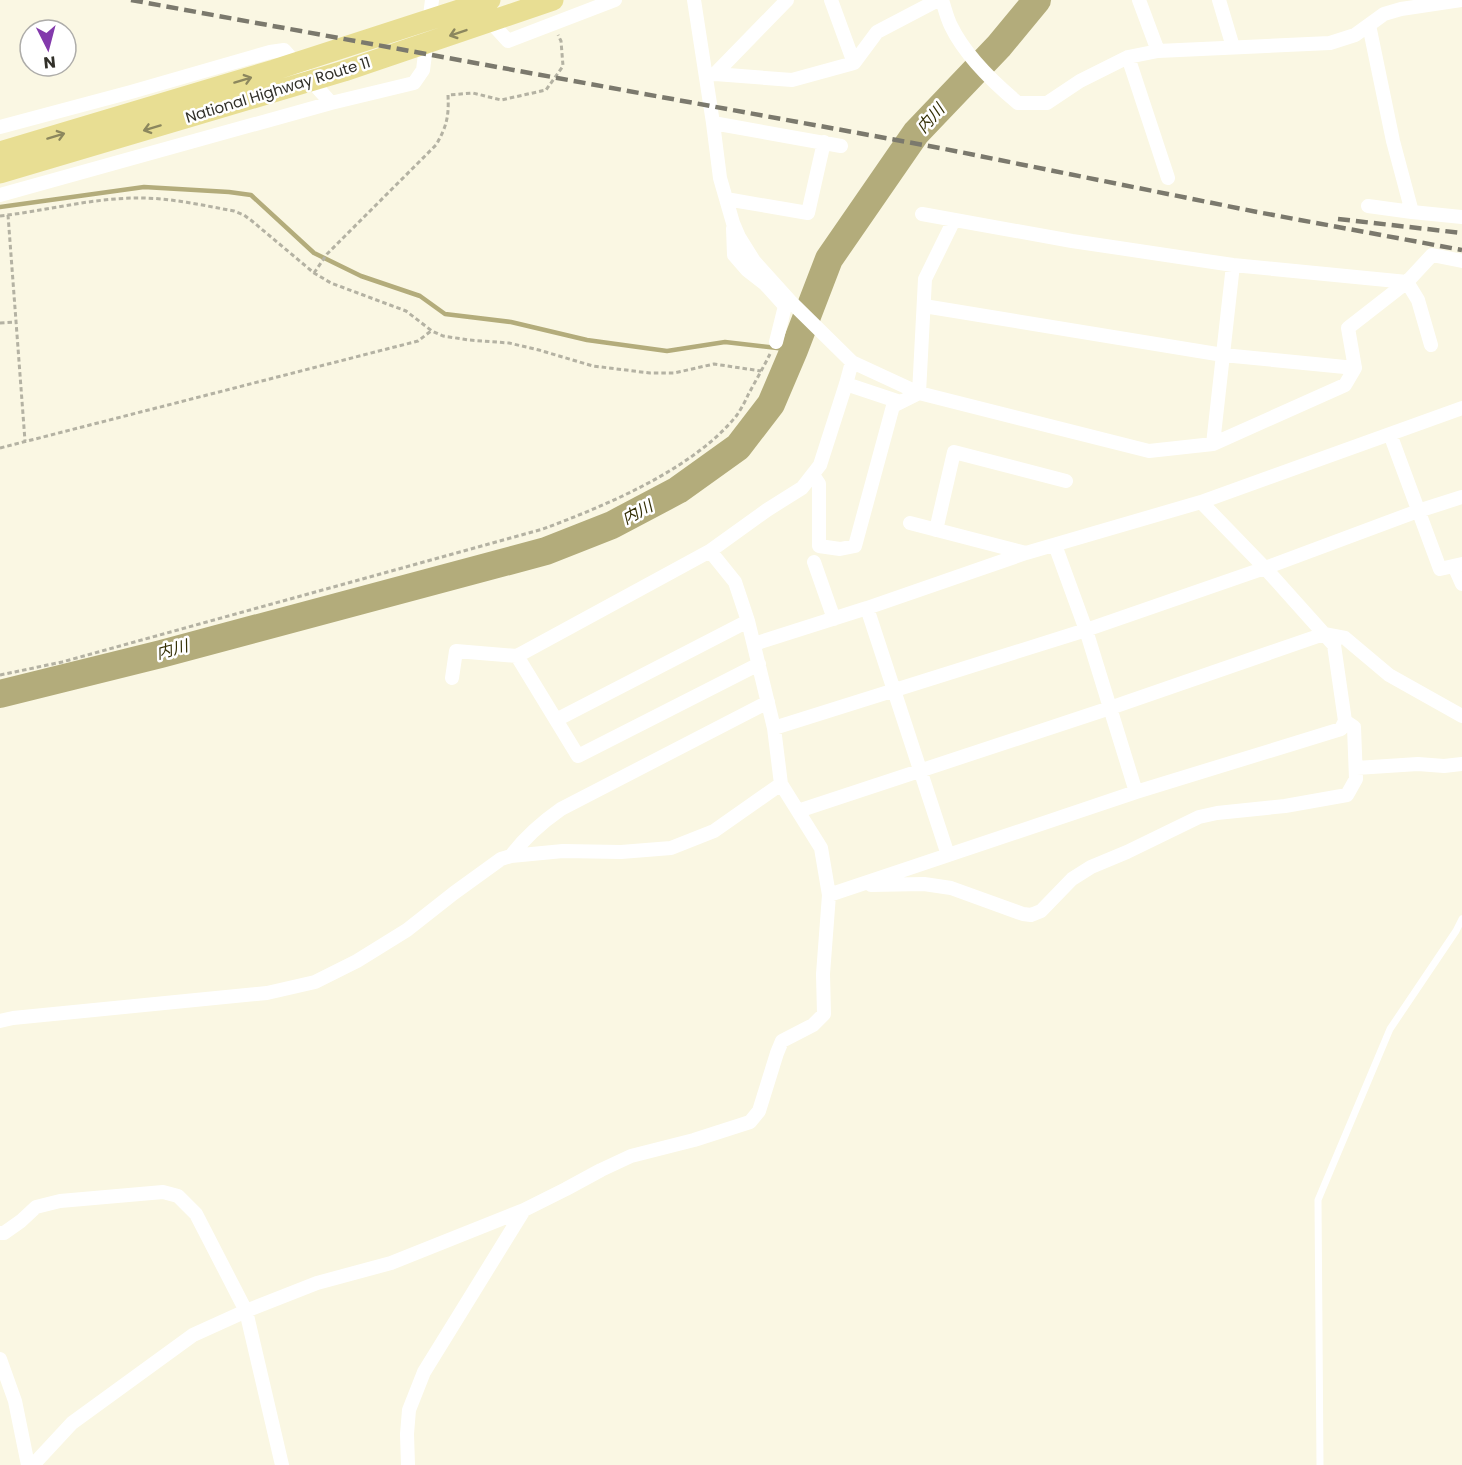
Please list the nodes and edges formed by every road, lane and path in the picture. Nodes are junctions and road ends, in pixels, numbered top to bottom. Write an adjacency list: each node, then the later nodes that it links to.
1 (433, 0): 20 (street)
2 (471, 0): 13 (street)
3 (490, 0): 25 (highway, National Highway Route 11, one-way to 3)
4 (553, 0): 26 (highway, National Highway Route 11, one-way to 26)
5 (615, 0): 13 (street)
6 (694, 0): 19 (street)
7 (787, 0): 19 (street)
8 (831, 0): 18 (street)
9 (940, 0): 17 (street); 18 (street)
10 (1139, 0): 16 (street)
11 (1218, 0): 15 (street)
12 (1461, 0): 14 (street)
13 (553, 23): 40 (path)
14 (1370, 25): 15 (street); 31 (street)
15 (1233, 47): 16 (street)
16 (1158, 51): 17 (street)
17 (1128, 57): 27 (street)
18 (854, 63): 19 (street)
19 (711, 75): 21 (street)
20 (331, 103): 22 (street); 28 (street)
21 (713, 123): 23 (street); 29 (street)
22 (0, 127)
23 (824, 142): 24 (street); 29 (street)
24 (841, 146)
25 (0, 152)
26 (0, 173)
27 (1168, 178)
28 (0, 195)
29 (726, 199): 37 (street)
30 (1368, 206): 31 (street)
31 (1412, 212): 35 (street)
32 (922, 214): 36 (street)
33 (8, 215): 34 (path); 40 (path); 43 (path)
34 (0, 216)
35 (1462, 217)
36 (954, 220): 39 (street); 42 (street)
37 (733, 223): 46 (street); 50 (street)
38 (1462, 261): 41 (street)
39 (1233, 265): 41 (street); 48 (street)
40 (314, 273): 45 (path)
41 (1407, 282): 47 (street); 51 (street)
42 (924, 306): 48 (street); 54 (street)
43 (17, 322): 44 (path); 58 (path)
44 (0, 323)
45 (432, 331): 52 (path); 58 (path)
46 (776, 342)
47 (1431, 345)
48 (1223, 355): 51 (street); 59 (street)
49 (766, 361): 52 (path)
50 (852, 362): 53 (street); 54 (street)
51 (1355, 368): 59 (street)
52 (761, 371): 83 (path)
53 (846, 384): 55 (street); 61 (street)
54 (919, 393): 55 (street); 59 (street)
55 (900, 402): 61 (street)
56 (1462, 408): 57 (street)
57 (1390, 434): 64 (street); 65 (street)
58 (25, 441): 60 (path)
59 (1213, 444)
60 (0, 448)
61 (813, 474): 69 (street)
62 (1066, 481): 67 (street)
63 (1462, 497): 65 (street)
64 (1201, 502): 68 (street); 73 (street)
65 (1418, 511): 72 (street); 73 (street)
66 (910, 523): 67 (street)
67 (936, 530): 70 (street)
68 (1055, 544): 70 (street); 78 (street)
69 (710, 551): 77 (street); 81 (street)
70 (1026, 553): 75 (street)
71 (814, 562): 76 (street)
72 (1458, 565): 74 (street)
73 (1265, 568): 78 (street); 79 (street)
74 (1462, 584)
75 (867, 608): 76 (street); 85 (street)
76 (834, 619): 80 (street)
77 (748, 621): 80 (street); 89 (street)
78 (1086, 630): 85 (street); 87 (street)
79 (1324, 634): 87 (street); 88 (street); 90 (street)
80 (754, 644): 82 (street)
81 (517, 656): 84 (street); 89 (street)
82 (759, 664): 86 (street); 89 (street)
83 (0, 675)
84 (452, 678)
85 (894, 690): 91 (street); 94 (street)
86 (768, 702): 91 (street); 99 (street)
87 (1110, 708): 94 (street); 96 (street)
88 (1462, 716)
89 (556, 720)
90 (1345, 721): 93 (street); 96 (street)
91 (774, 728): 95 (street)
92 (1462, 764): 93 (street)
93 (1356, 768): 100 (street)
94 (920, 771): 97 (street); 98 (street)
95 (780, 784): 97 (street); 99 (street)
96 (1136, 792): 98 (street)
97 (798, 811): 101 (street)
98 (948, 855): 100 (street)
99 (511, 856): 103 (street)
100 (858, 885): 101 (street)
101 (829, 895): 104 (street)
102 (1462, 919): 112 (lane)
103 (0, 1021)
104 (524, 1210): 106 (street); 111 (street)
105 (0, 1233): 106 (street)
106 (246, 1311): 109 (street); 110 (street)
107 (0, 1359): 108 (street)
108 (28, 1465)
109 (33, 1465)
110 (282, 1465)
111 (408, 1465)
112 (1320, 1465)

